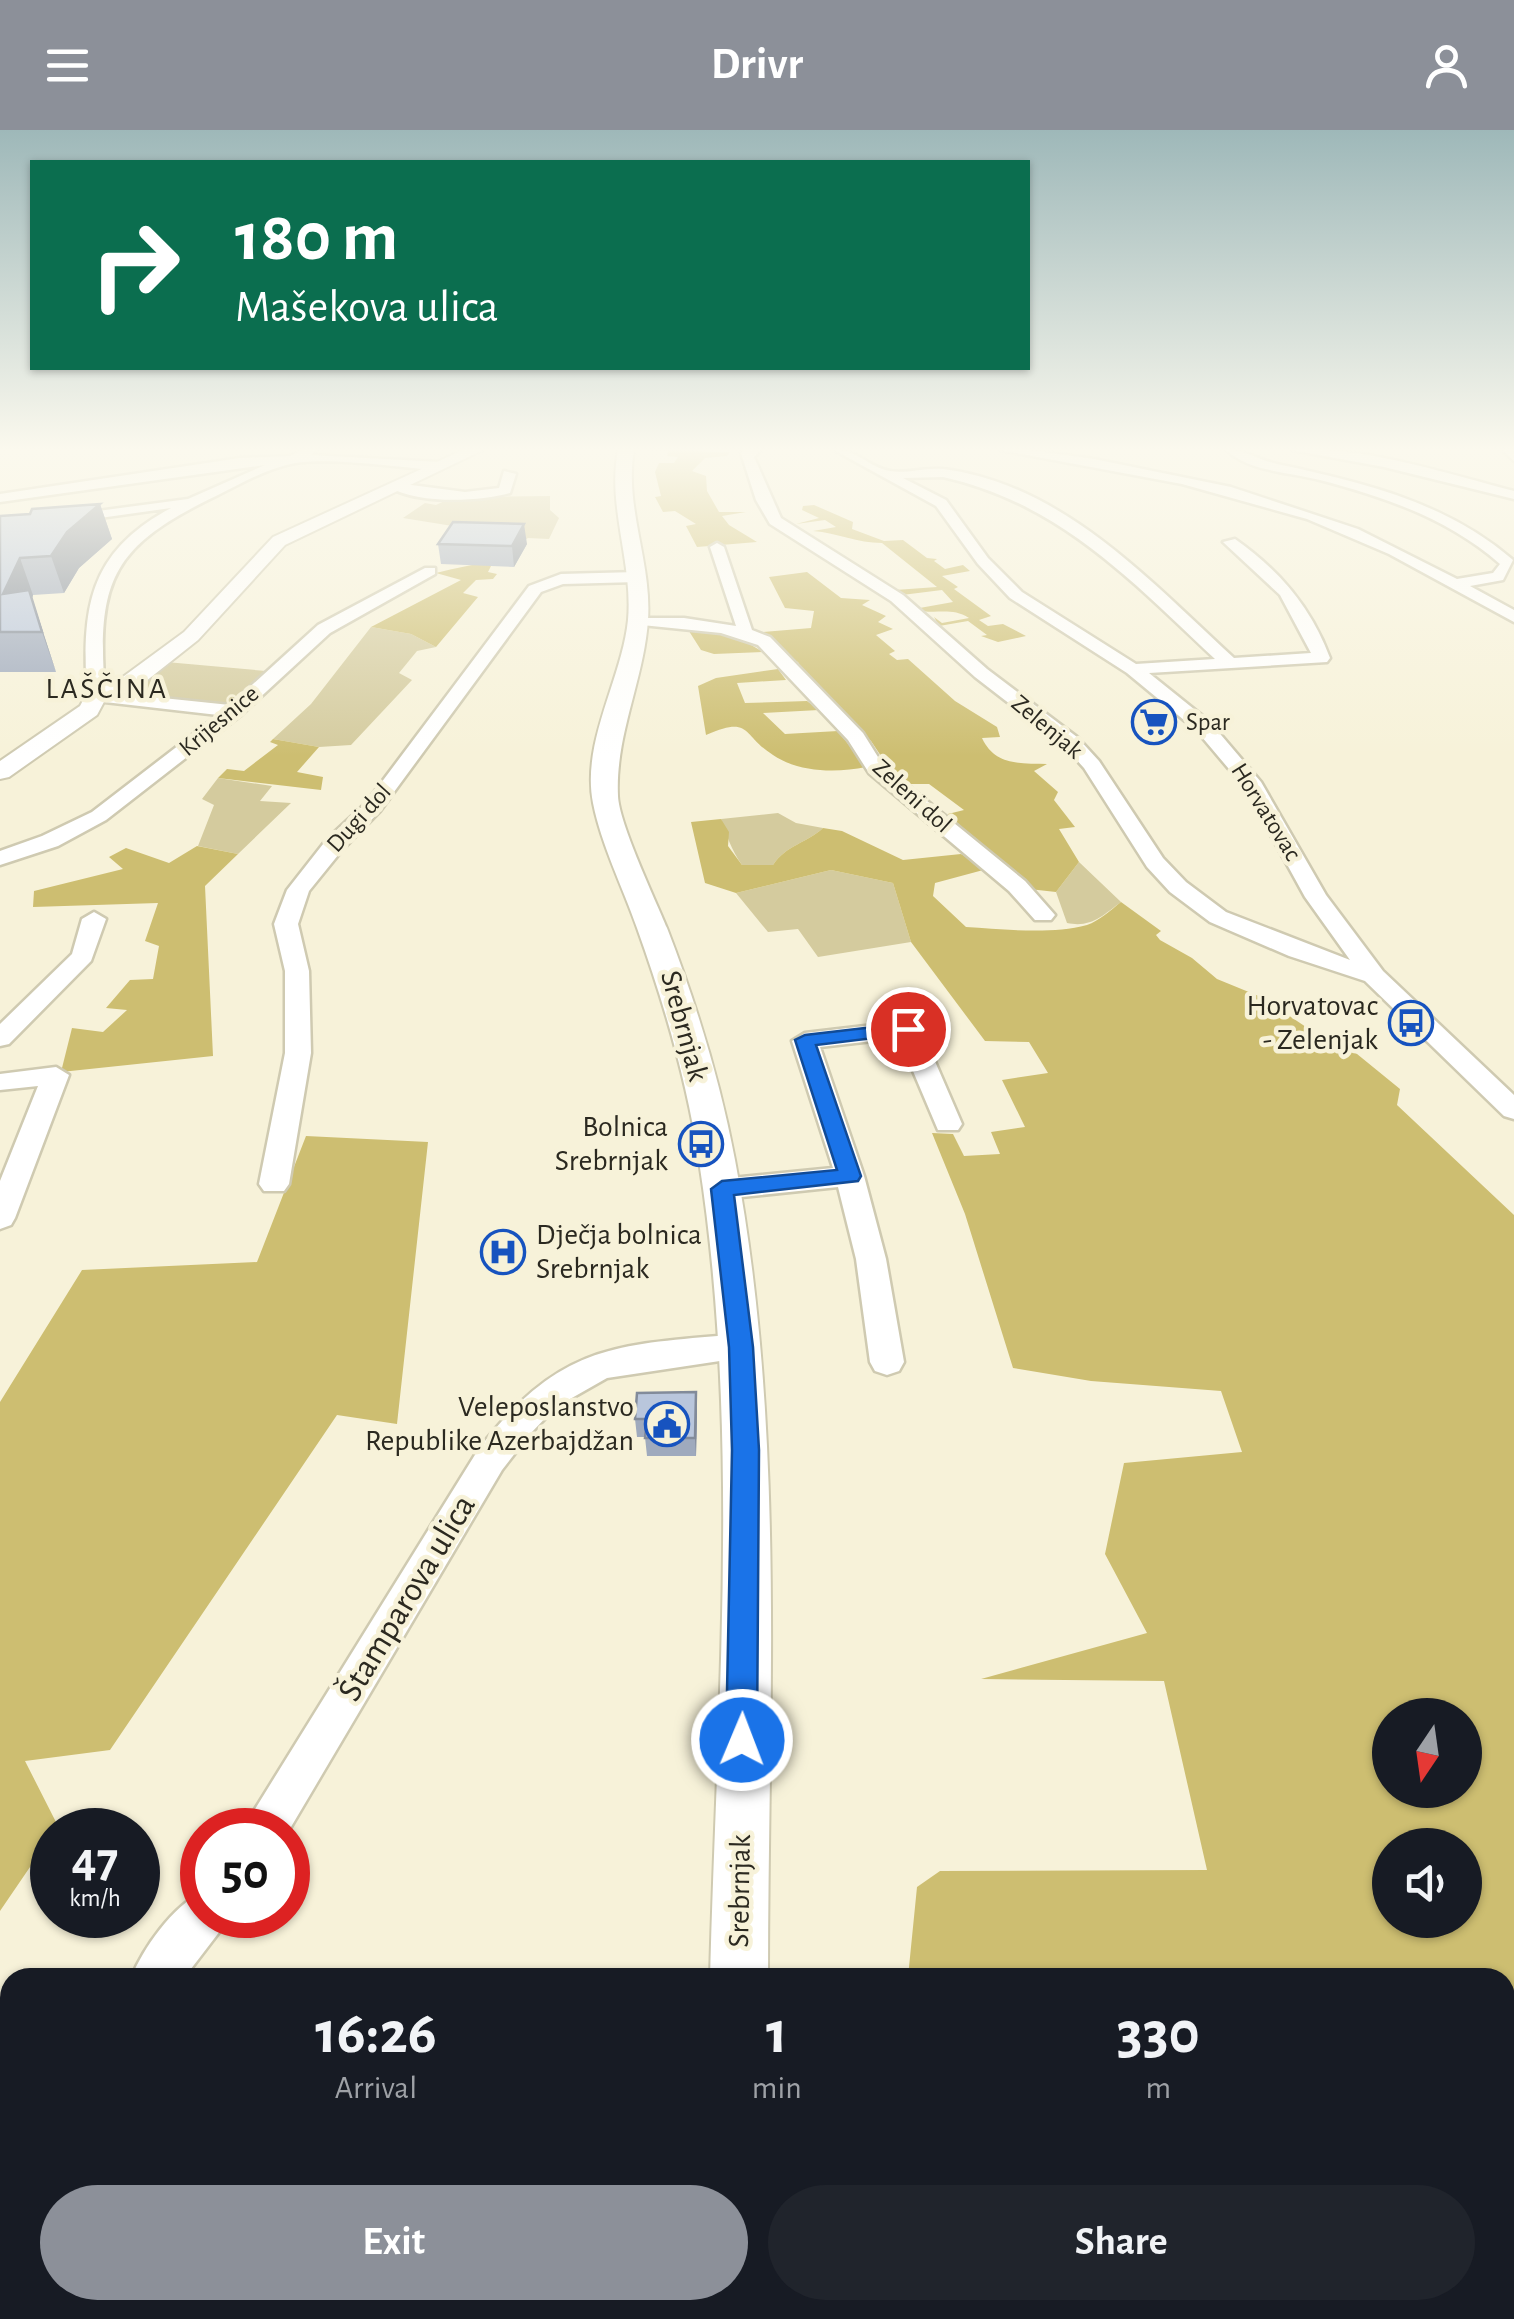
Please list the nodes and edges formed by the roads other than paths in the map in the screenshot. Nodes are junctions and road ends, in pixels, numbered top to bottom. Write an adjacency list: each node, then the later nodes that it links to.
1 (120, 552): 19 (street)
2 (268, 552): 19 (main road)
3 (632, 552): 12 (main road, Srebrnjak)
4 (719, 552): 16 (street)
5 (825, 552): 25 (street, Zelenjak)
6 (977, 552): 18 (street, Horvatovac)
7 (1102, 552): 17 (street)
8 (1244, 552): 17 (street)
9 (1395, 552): 13 (street)
10 (1496, 552): 13 (street)
11 (430, 571): 20 (street, Krijesnice)
12 (636, 576): 15 (main road, Srebrnjak); 31 (street, Dugi dol)
13 (1454, 584): 14 (street)
14 (1514, 618)
15 (638, 621): 16 (street, Zeleni dol); 32 (main road, Srebrnjak)
16 (744, 632): 23 (street, Zeleni dol)
17 (1230, 664): 18 (street)
18 (1134, 669): 25 (street, Horvatovac)
19 (96, 696): 20 (street); 21 (main road)
20 (234, 711): 22 (street, Krijesnice)
21 (0, 772)
22 (0, 858)
23 (1044, 914)
24 (94, 919): 26 (street)
25 (1374, 976): 28 (street, Horvatovac)
26 (1, 1036)
27 (0, 1082): 33 (street)
28 (1514, 1110)
29 (948, 1124): 30 (street)
30 (850, 1176): 32 (street); 35 (street)
31 (274, 1184)
32 (722, 1189): 34 (main road, Srebrnjak)
33 (0, 1218)
34 (741, 1347): 36 (street, Štamparova ulica); 39 (main road, Srebrnjak)
35 (887, 1362)
36 (277, 1808)
37 (186, 1938): 38 (street)
38 (162, 1968)
39 (739, 1968)

